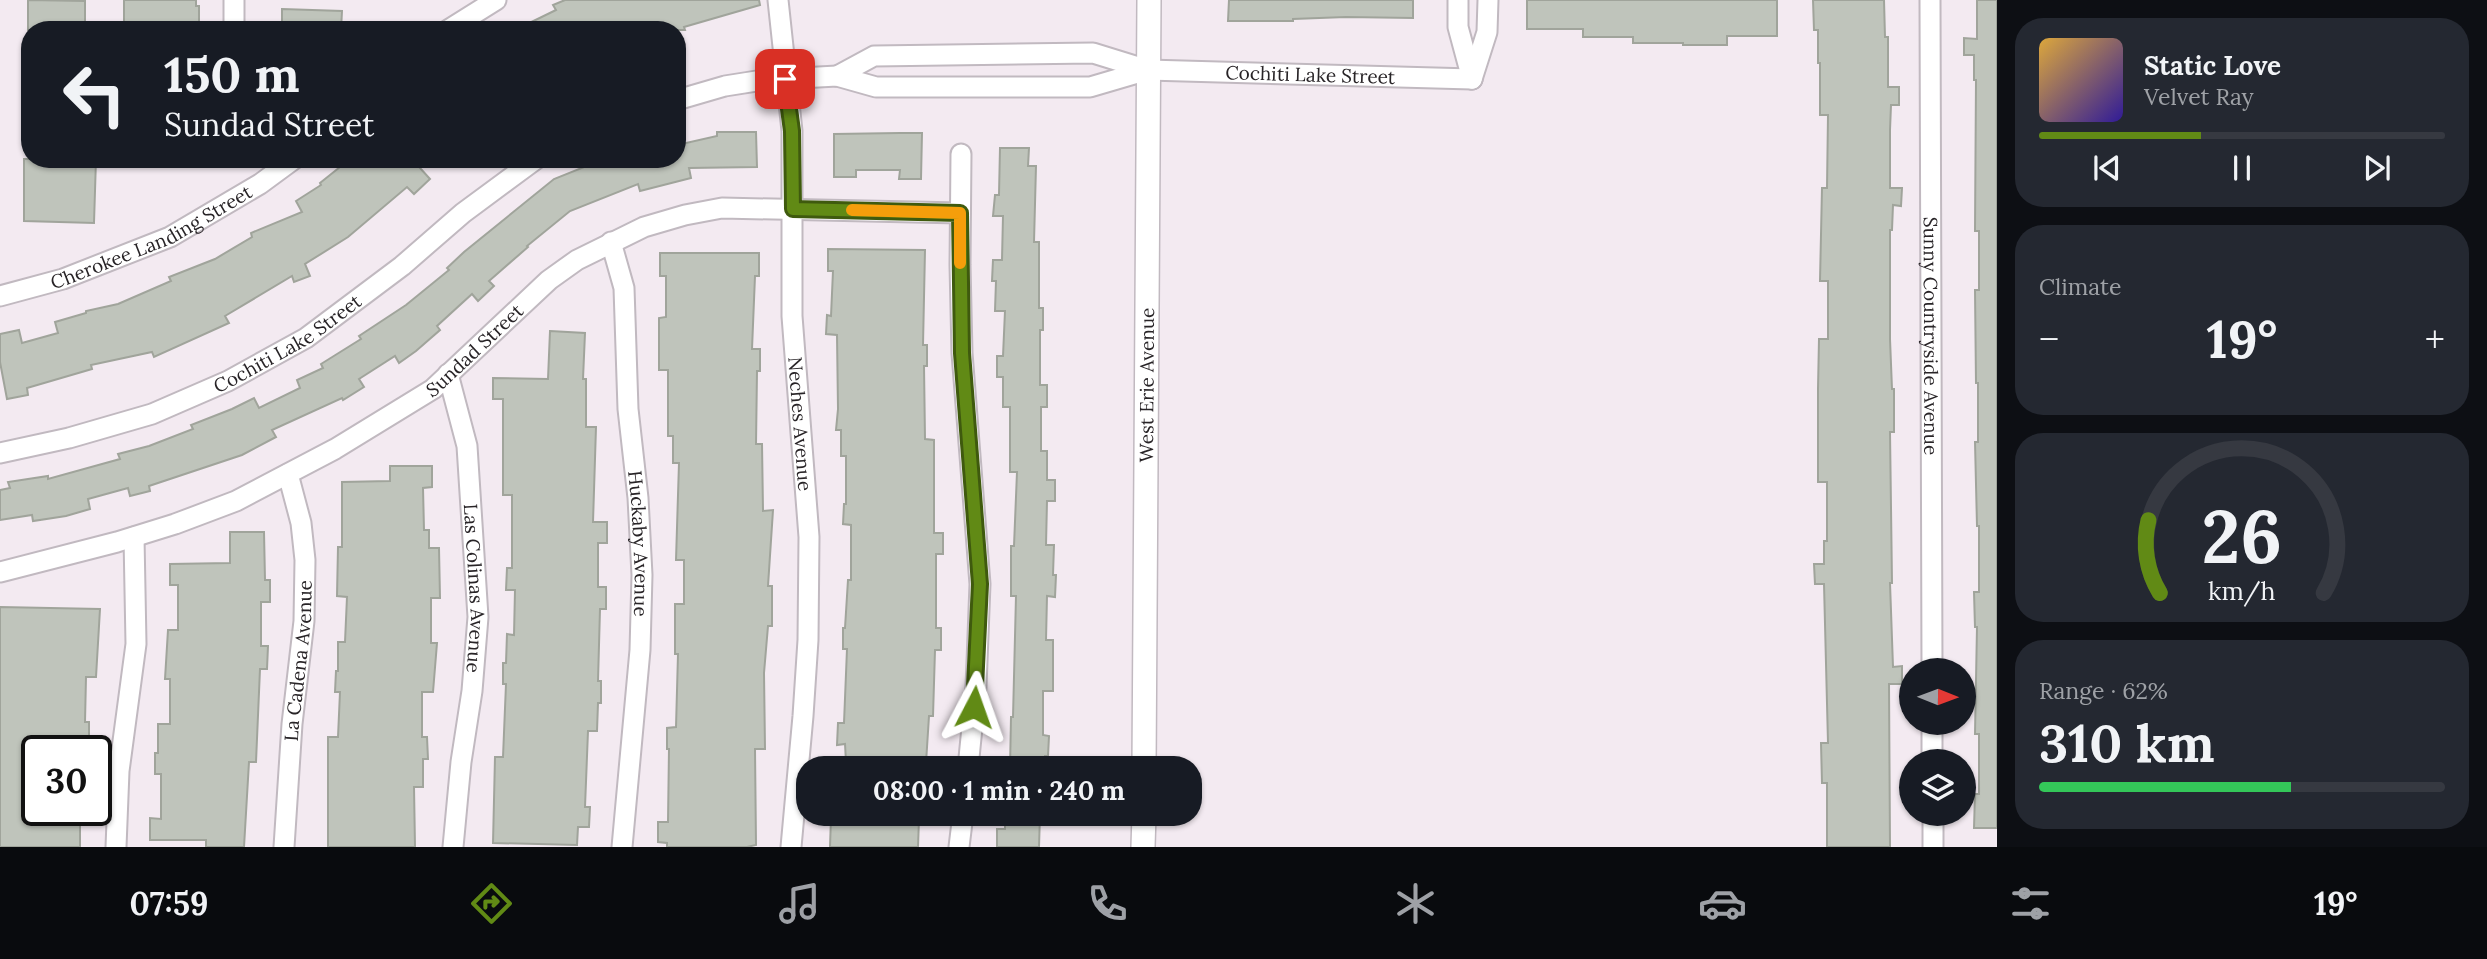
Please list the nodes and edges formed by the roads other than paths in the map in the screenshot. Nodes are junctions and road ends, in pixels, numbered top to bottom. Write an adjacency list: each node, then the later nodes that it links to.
1 (234, 0): 8 (street)
2 (496, 0): 9 (street)
3 (778, 0): 12 (street, Neches Avenue)
4 (1149, 0): 10 (street, West Erie Avenue)
5 (1458, 0): 13 (street)
6 (1488, 0): 13 (street)
7 (1930, 0): 27 (street, Sunny Countryside Avenue)
8 (234, 21)
9 (462, 21)
10 (1148, 71): 11 (street, Cochiti Lake Street); 11 (street, Cochiti Lake Street); 13 (street, Cochiti Lake Street); 29 (street, West Erie Avenue)
11 (837, 76): 12 (street, Cochiti Lake Street)
12 (785, 79): 14 (street, Cochiti Lake Street); 18 (street, Neches Avenue)
13 (1472, 79)
14 (686, 97)
15 (961, 154): 19 (street)
16 (281, 168): 21 (street, Cherokee Landing Street)
17 (524, 168): 23 (street, Cochiti Lake Street)
18 (793, 209): 19 (street, Sundad Street); 20 (street, Sundad Street); 37 (street, Neches Avenue)
19 (960, 213): 28 (street)
20 (611, 242): 22 (street, Sundad Street); 36 (street, Huckaby Avenue)
21 (0, 296)
22 (448, 374): 24 (street, Sundad Street); 35 (street, Las Colinas Avenue)
23 (0, 453)
24 (288, 474): 25 (street, Sundad Street); 34 (street, La Cadena Avenue)
25 (134, 537): 26 (street, Sundad Street); 33 (street)
26 (0, 572)
27 (1932, 658)
28 (969, 756)
29 (1144, 756)
30 (962, 826): 38 (street)
31 (1144, 826): 39 (street)
32 (1933, 826): 40 (street)
33 (116, 847)
34 (284, 847)
35 (453, 847)
36 (622, 847)
37 (790, 847)
38 (959, 847)
39 (1143, 847)
40 (1933, 847)

